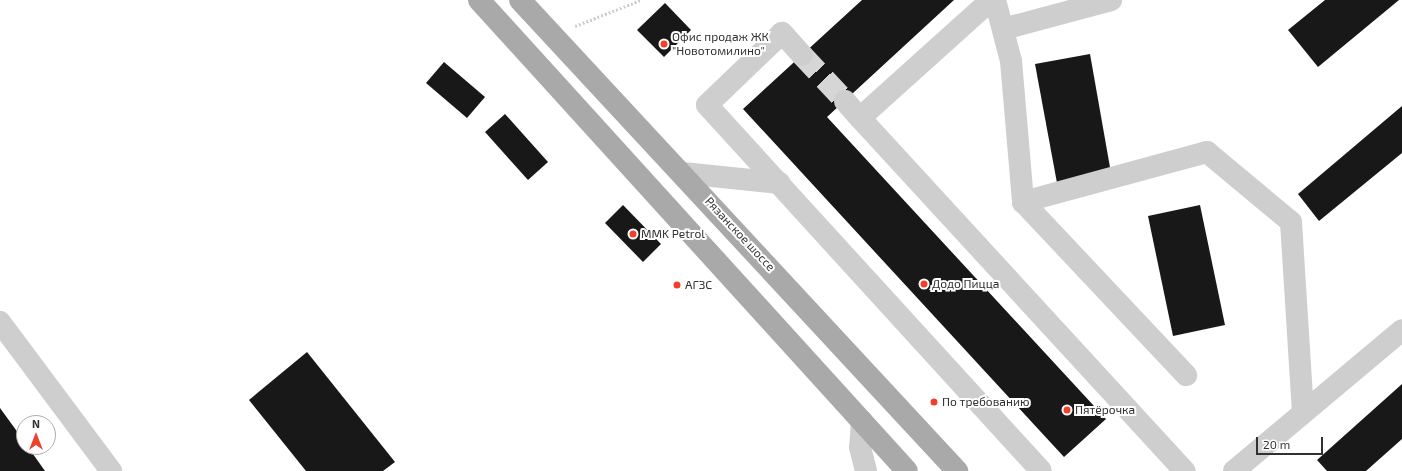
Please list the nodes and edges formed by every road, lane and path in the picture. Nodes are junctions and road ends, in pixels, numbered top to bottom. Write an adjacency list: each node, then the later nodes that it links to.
1 (479, 0): 19 (main road)
2 (520, 0): 8 (main road, Рязанское шоссе)
3 (642, 0): 8 (path)
4 (991, 0): 11 (lane)
5 (995, 0): 7 (lane)
6 (1111, 0): 7 (lane)
7 (1003, 29): 14 (lane)
8 (552, 35): 12 (main road, Рязанское шоссе)
9 (802, 55): 13 (lane)
10 (845, 101): 11 (lane)
11 (860, 118): 25 (lane)
12 (683, 173): 13 (lane); 23 (main road, Рязанское шоссе)
13 (779, 183): 24 (lane)
14 (1023, 202): 17 (lane); 18 (lane)
15 (0, 322): 20 (lane)
16 (1402, 330): 18 (lane)
17 (1186, 375)
18 (1303, 413): 26 (lane)
19 (862, 421): 21 (lane); 22 (main road)
20 (111, 471)
21 (866, 471)
22 (907, 471)
23 (957, 471)
24 (1041, 471)
25 (1185, 471)
26 (1234, 471)

